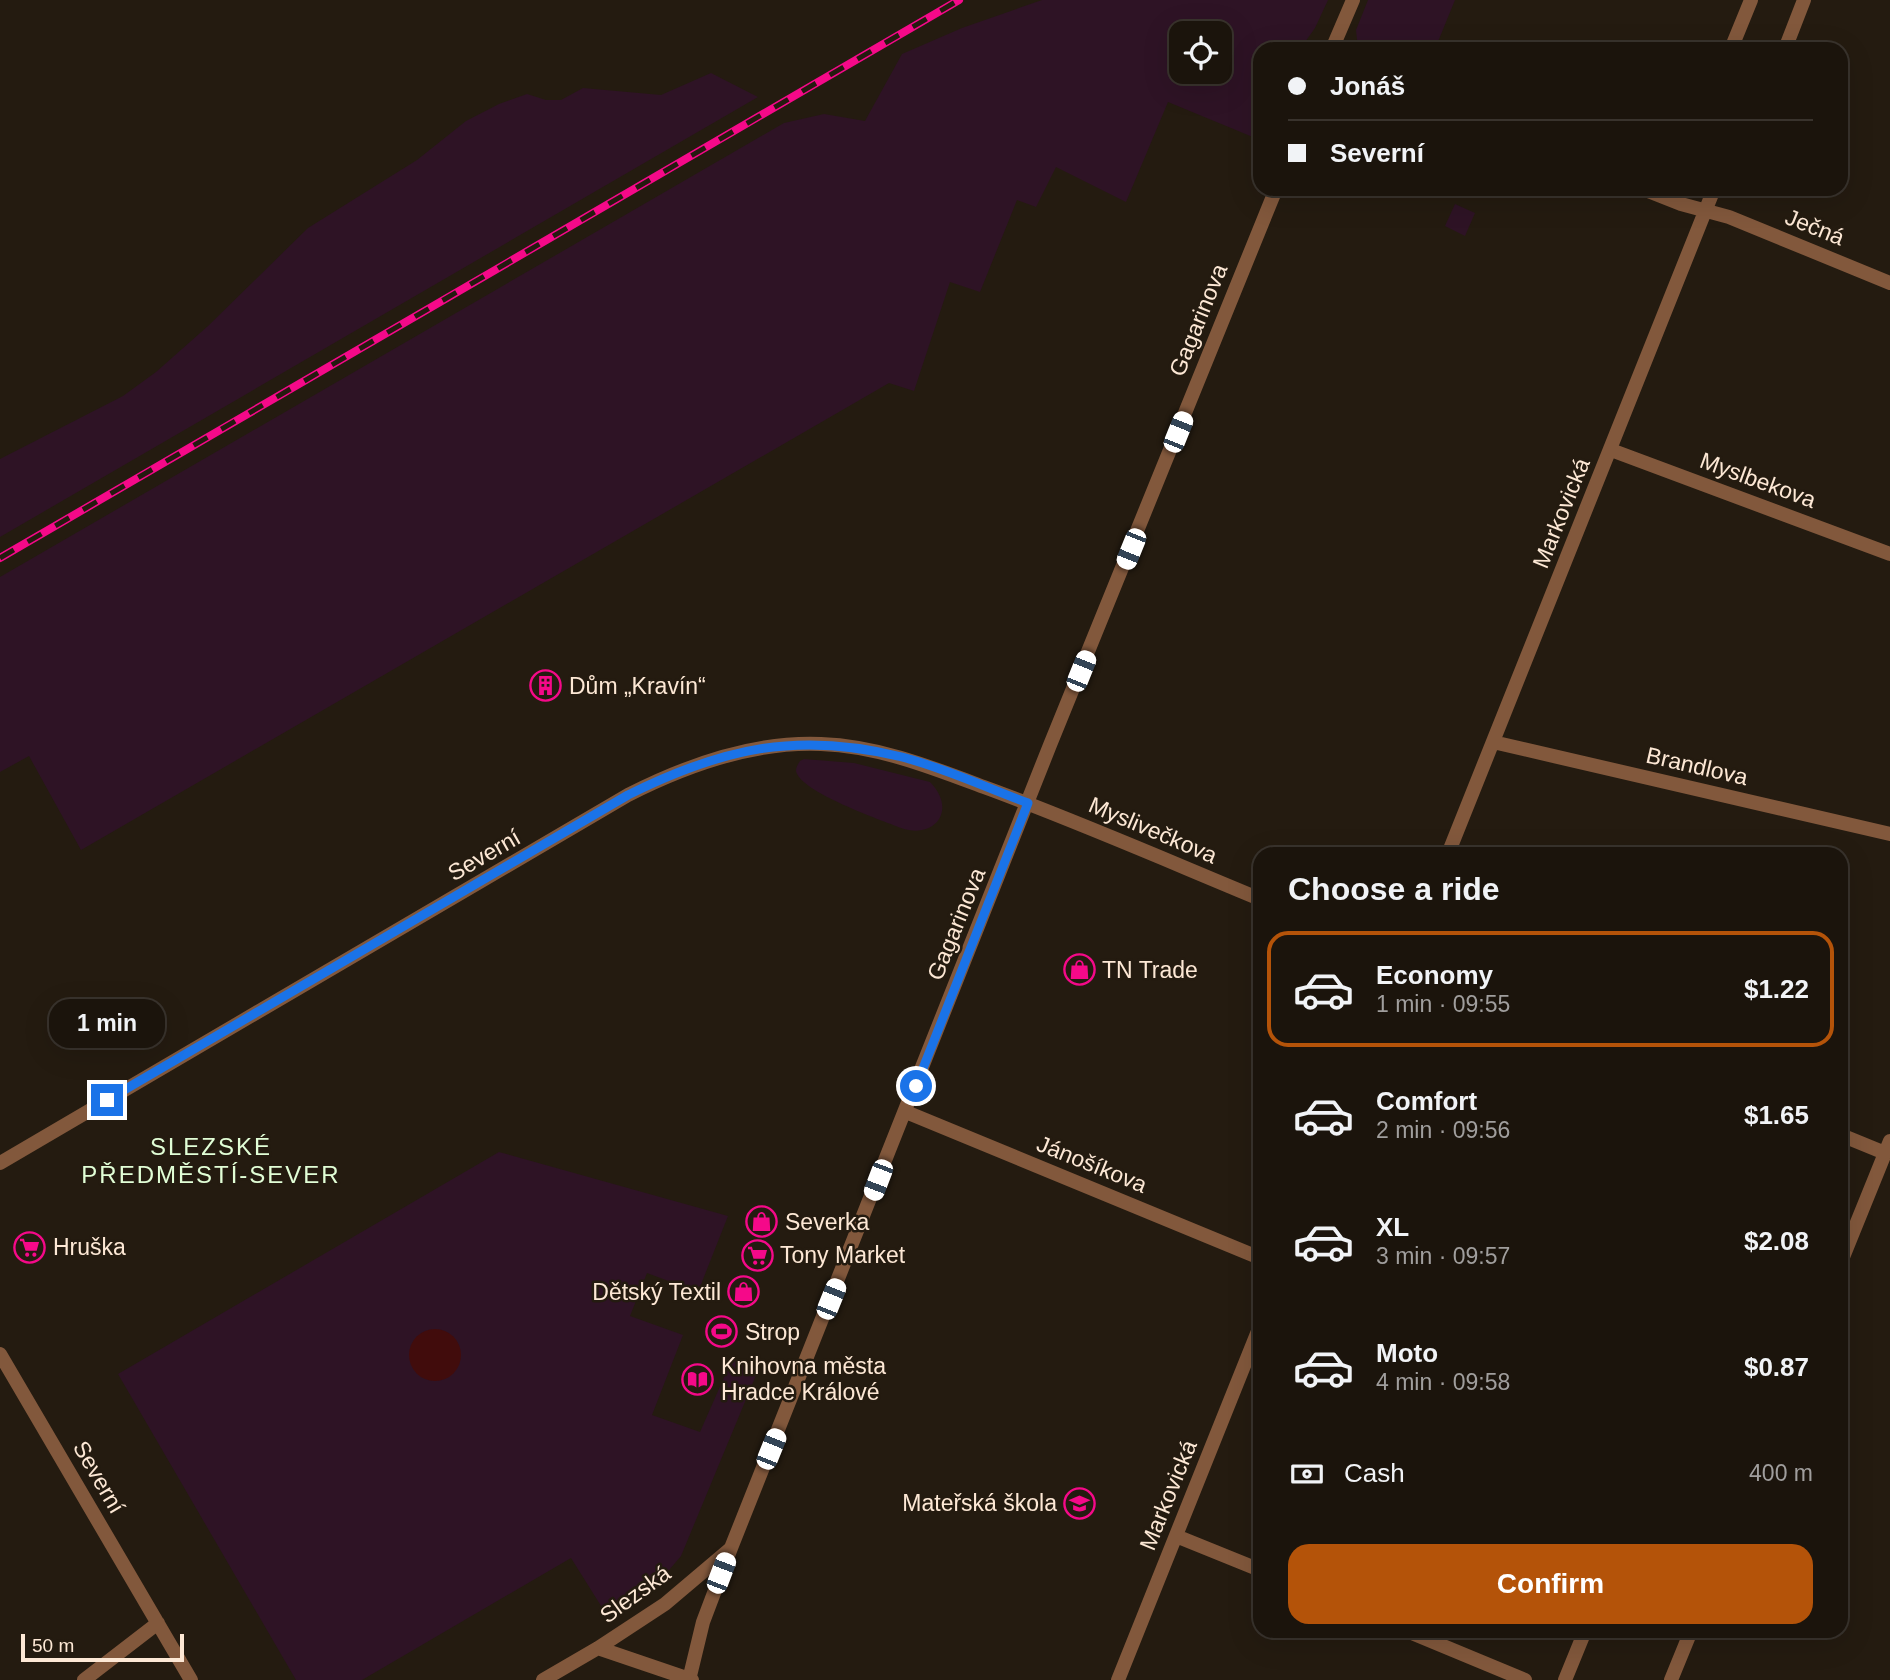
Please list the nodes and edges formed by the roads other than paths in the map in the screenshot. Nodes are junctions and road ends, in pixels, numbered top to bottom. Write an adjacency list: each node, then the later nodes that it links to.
1 (1353, 0): 4 (street)
2 (1751, 0): 5 (street)
3 (1804, 0): 6 (street)
4 (1335, 42)
5 (1734, 42)
6 (1788, 42)
7 (1273, 196): 15 (street, Gagarinova)
8 (1661, 196): 10 (street, Ječná)
9 (1711, 196): 10 (street, Markovická)
10 (1704, 210): 11 (street, Ječná); 12 (street, Markovická)
11 (1890, 282)
12 (1611, 450): 13 (street, Myslbekova); 14 (street, Markovická)
13 (1890, 554)
14 (1493, 742): 16 (street, Brandlova); 17 (street, Markovická)
15 (1028, 803): 18 (street, Myslivečkova); 19 (street, Gagarinova); 22 (street, Severní)
16 (1890, 834)
17 (1451, 847)
18 (1253, 896)
19 (906, 1112): 24 (street, Jánošíkova); 28 (street, Gagarinova)
20 (1848, 1137): 21 (street)
21 (1888, 1149): 23 (street)
22 (0, 1163)
23 (1848, 1245)
24 (1253, 1255)
25 (1253, 1344): 27 (street, Markovická)
26 (0, 1354): 30 (street, Severní)
27 (1176, 1536): 29 (street); 39 (street, Markovická)
28 (731, 1548): 34 (street, Slezská); 38 (street, Gagarinova)
29 (1253, 1567)
30 (158, 1623): 35 (street); 36 (street, Severní)
31 (1424, 1638): 40 (street)
32 (1582, 1638): 41 (street)
33 (1688, 1638): 42 (street)
34 (598, 1648): 37 (street, Slezská); 38 (street, Slezská)
35 (85, 1680)
36 (191, 1680)
37 (543, 1680)
38 (690, 1680)
39 (1118, 1680)
40 (1525, 1680)
41 (1565, 1680)
42 (1671, 1680)

